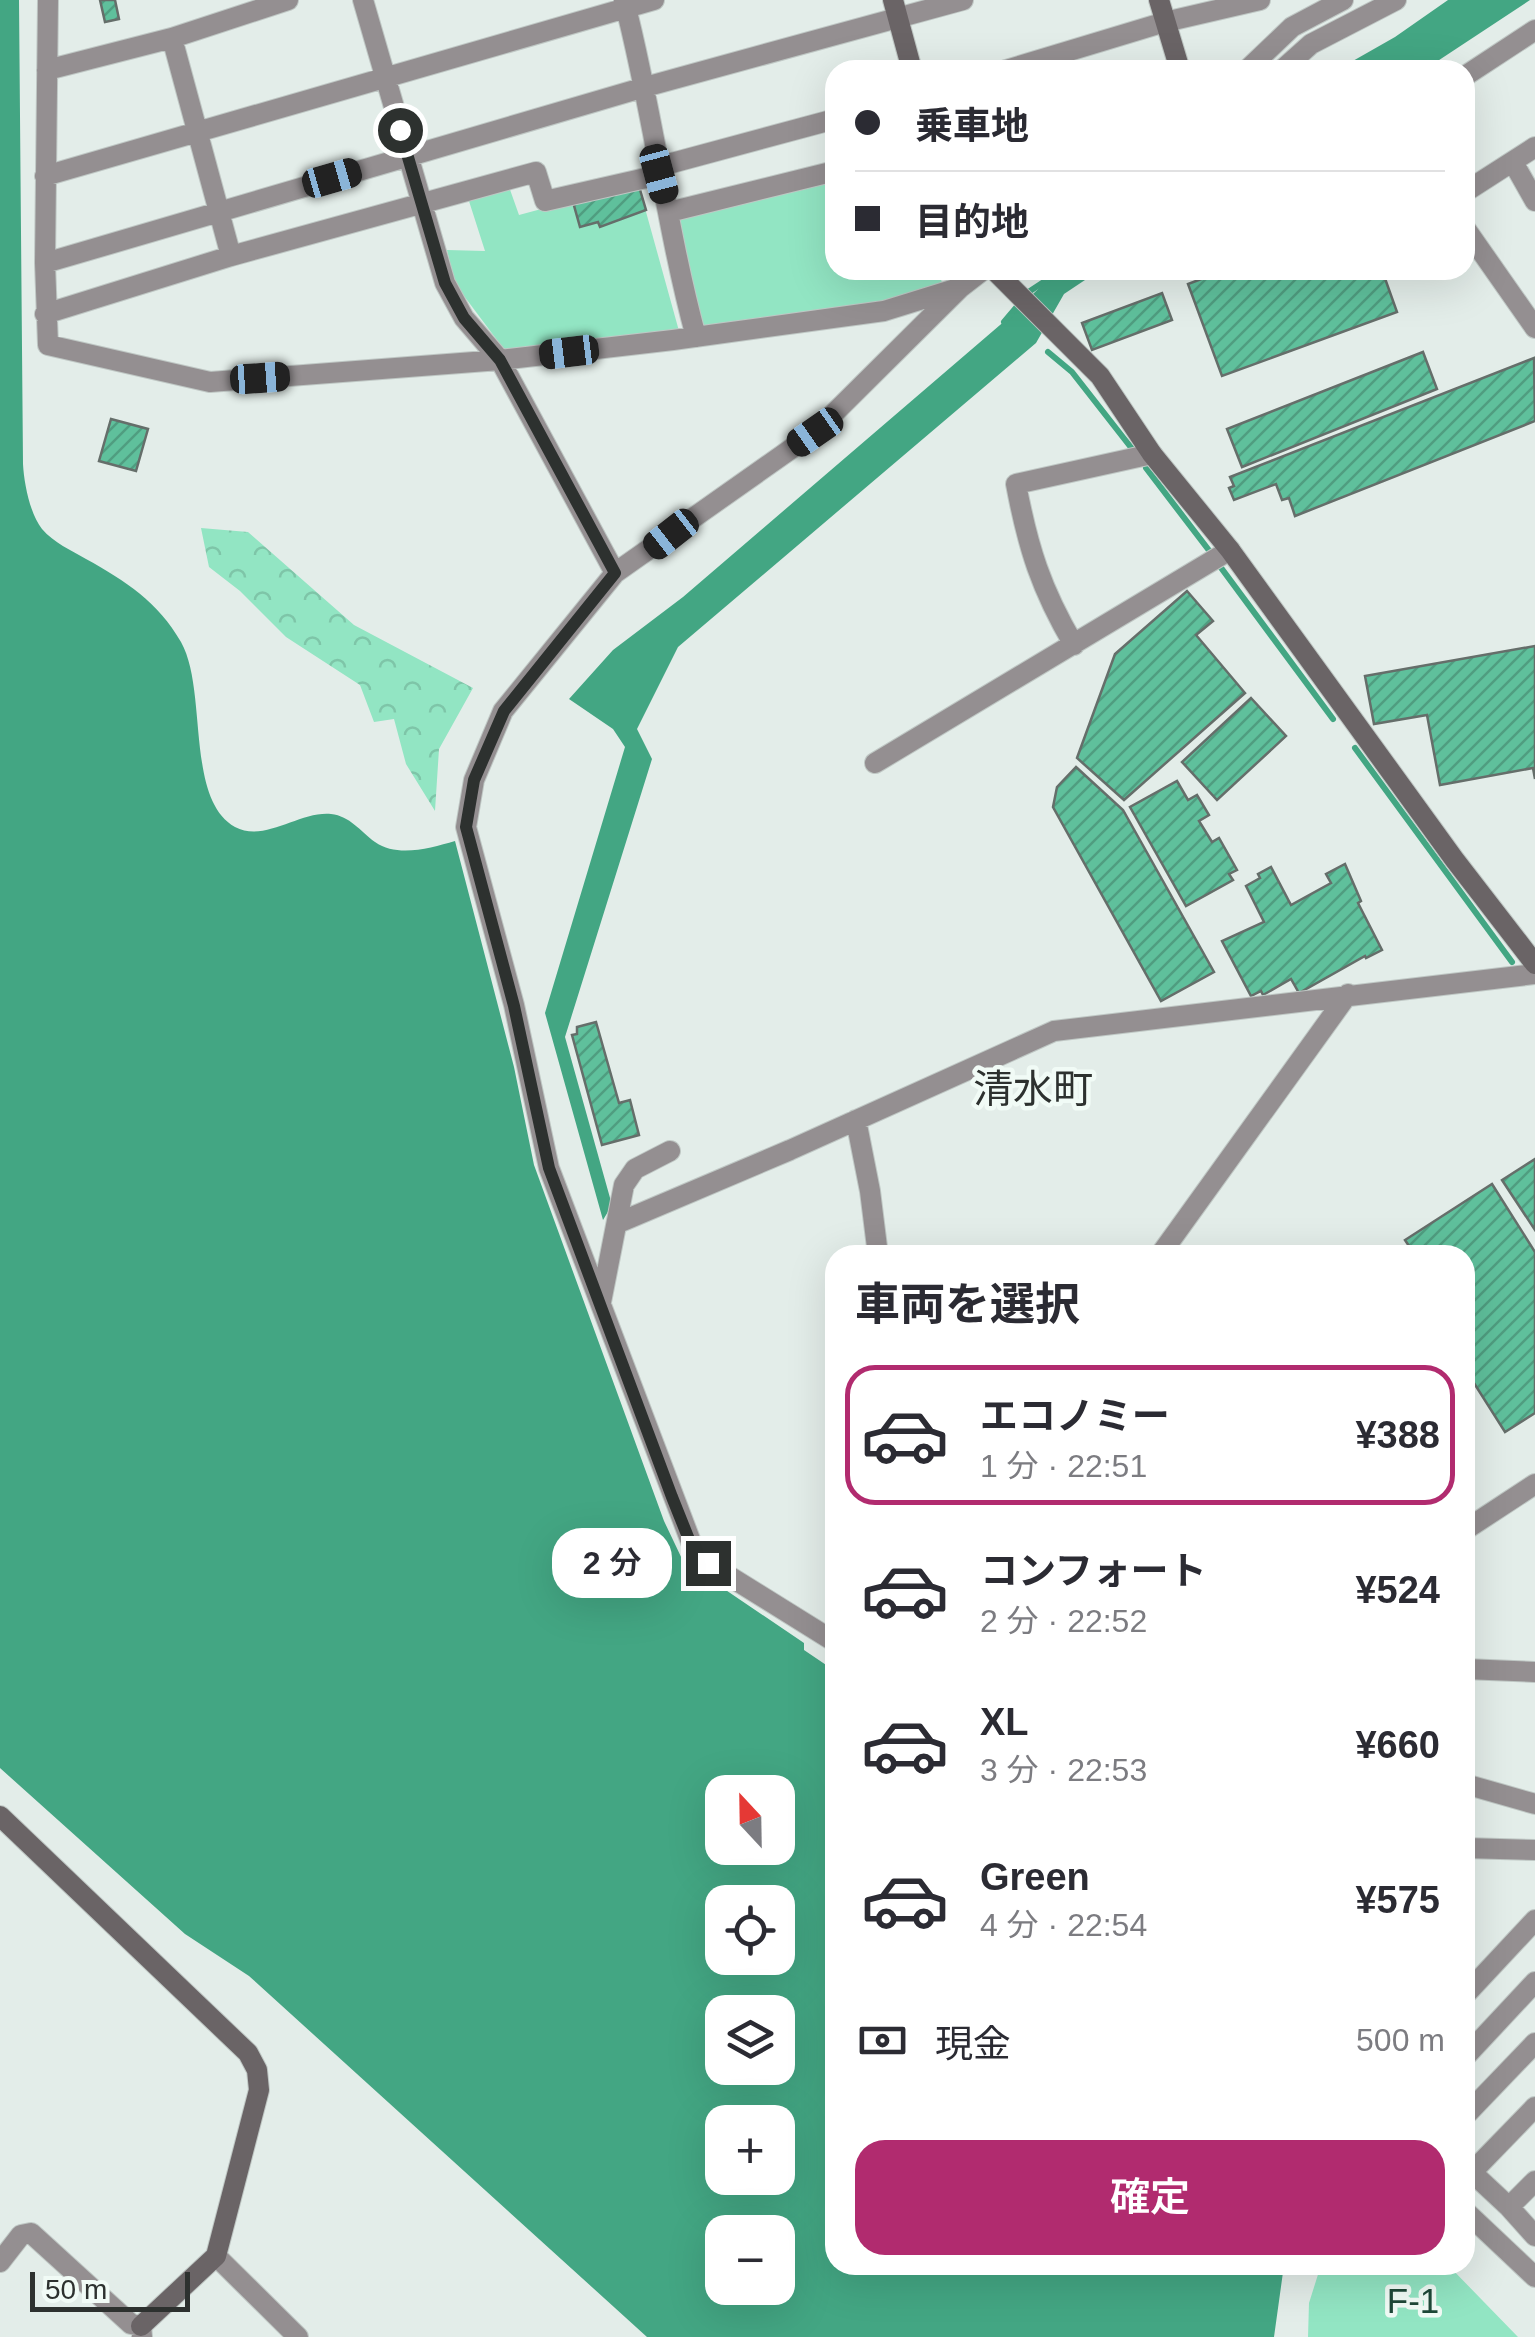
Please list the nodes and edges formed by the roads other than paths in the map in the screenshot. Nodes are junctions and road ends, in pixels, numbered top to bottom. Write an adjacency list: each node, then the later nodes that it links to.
1 (48, 0): 21 (street)
2 (288, 0): 14 (street)
3 (363, 0): 22 (street)
4 (654, 0): 10 (street)
5 (963, 0): 11 (street)
6 (1159, 0): 12 (street)
7 (1260, 0): 12 (street)
8 (1343, 0): 18 (street)
9 (1396, 0): 19 (street)
10 (626, 4): 22 (street); 23 (street)
11 (895, 10): 15 (street); 23 (street)
12 (1165, 22): 16 (street); 17 (street)
13 (1535, 30): 20 (street)
14 (172, 38): 21 (street); 25 (street)
15 (909, 60)
16 (1039, 60)
17 (1177, 60)
18 (1257, 60)
19 (1293, 60)
20 (1475, 69)
21 (47, 70): 31 (street)
22 (386, 76): 25 (street); 27 (street)
23 (645, 88): 27 (street); 29 (street)
24 (825, 122): 29 (street)
25 (199, 132): 31 (street); 35 (street)
26 (1535, 147): 28 (street)
27 (408, 158): 34 (street); 35 (street)
28 (1513, 162): 32 (street); 33 (street)
29 (658, 171): 34 (street); 36 (street)
30 (825, 173): 36 (street)
31 (45, 176): 39 (street)
32 (1475, 186)
33 (1535, 200)
34 (424, 205): 38 (street); 46 (street)
35 (220, 209): 38 (street); 39 (street)
36 (669, 212): 45 (street)
37 (1475, 242): 44 (street)
38 (231, 256): 43 (street)
39 (45, 263): 43 (street)
40 (971, 280): 42 (street)
41 (1002, 280): 47 (street)
42 (962, 287): 45 (street); 49 (street)
43 (45, 314): 46 (street)
44 (1535, 328)
45 (696, 337): 46 (street)
46 (500, 360): 49 (street)
47 (1152, 454): 48 (street); 50 (street)
48 (1230, 550): 50 (street); 52 (street)
49 (615, 573): 60 (street)
50 (1074, 645): 51 (street)
51 (875, 764)
52 (1535, 964)
53 (1535, 974): 54 (street)
54 (1348, 994): 55 (street); 59 (street)
55 (856, 1120): 57 (street); 58 (street)
56 (670, 1150): 57 (street)
57 (618, 1223): 60 (street)
58 (876, 1245)
59 (1172, 1245)
60 (600, 1304): 63 (street)
61 (1535, 1484): 62 (street)
62 (1475, 1523)
63 (825, 1636)
64 (1475, 1669): 65 (street)
65 (1535, 1672)
66 (1475, 1787): 67 (street)
67 (1535, 1804)
68 (0, 1816): 84 (street)
69 (1475, 1848): 70 (street)
70 (1535, 1850)
71 (1535, 1920): 73 (street)
72 (1535, 1982): 75 (street)
73 (1475, 1984)
74 (1535, 2043): 76 (street)
75 (1475, 2046)
76 (1475, 2106)
77 (1535, 2107): 78 (street)
78 (1475, 2163)
79 (1475, 2175): 81 (street)
80 (1535, 2181): 81 (street)
81 (1509, 2207): 83 (street)
82 (1475, 2220): 86 (street)
83 (1535, 2236)
84 (216, 2256): 87 (street); 88 (street)
85 (0, 2262): 87 (street)
86 (1535, 2276)
87 (142, 2331)
88 (298, 2337)

